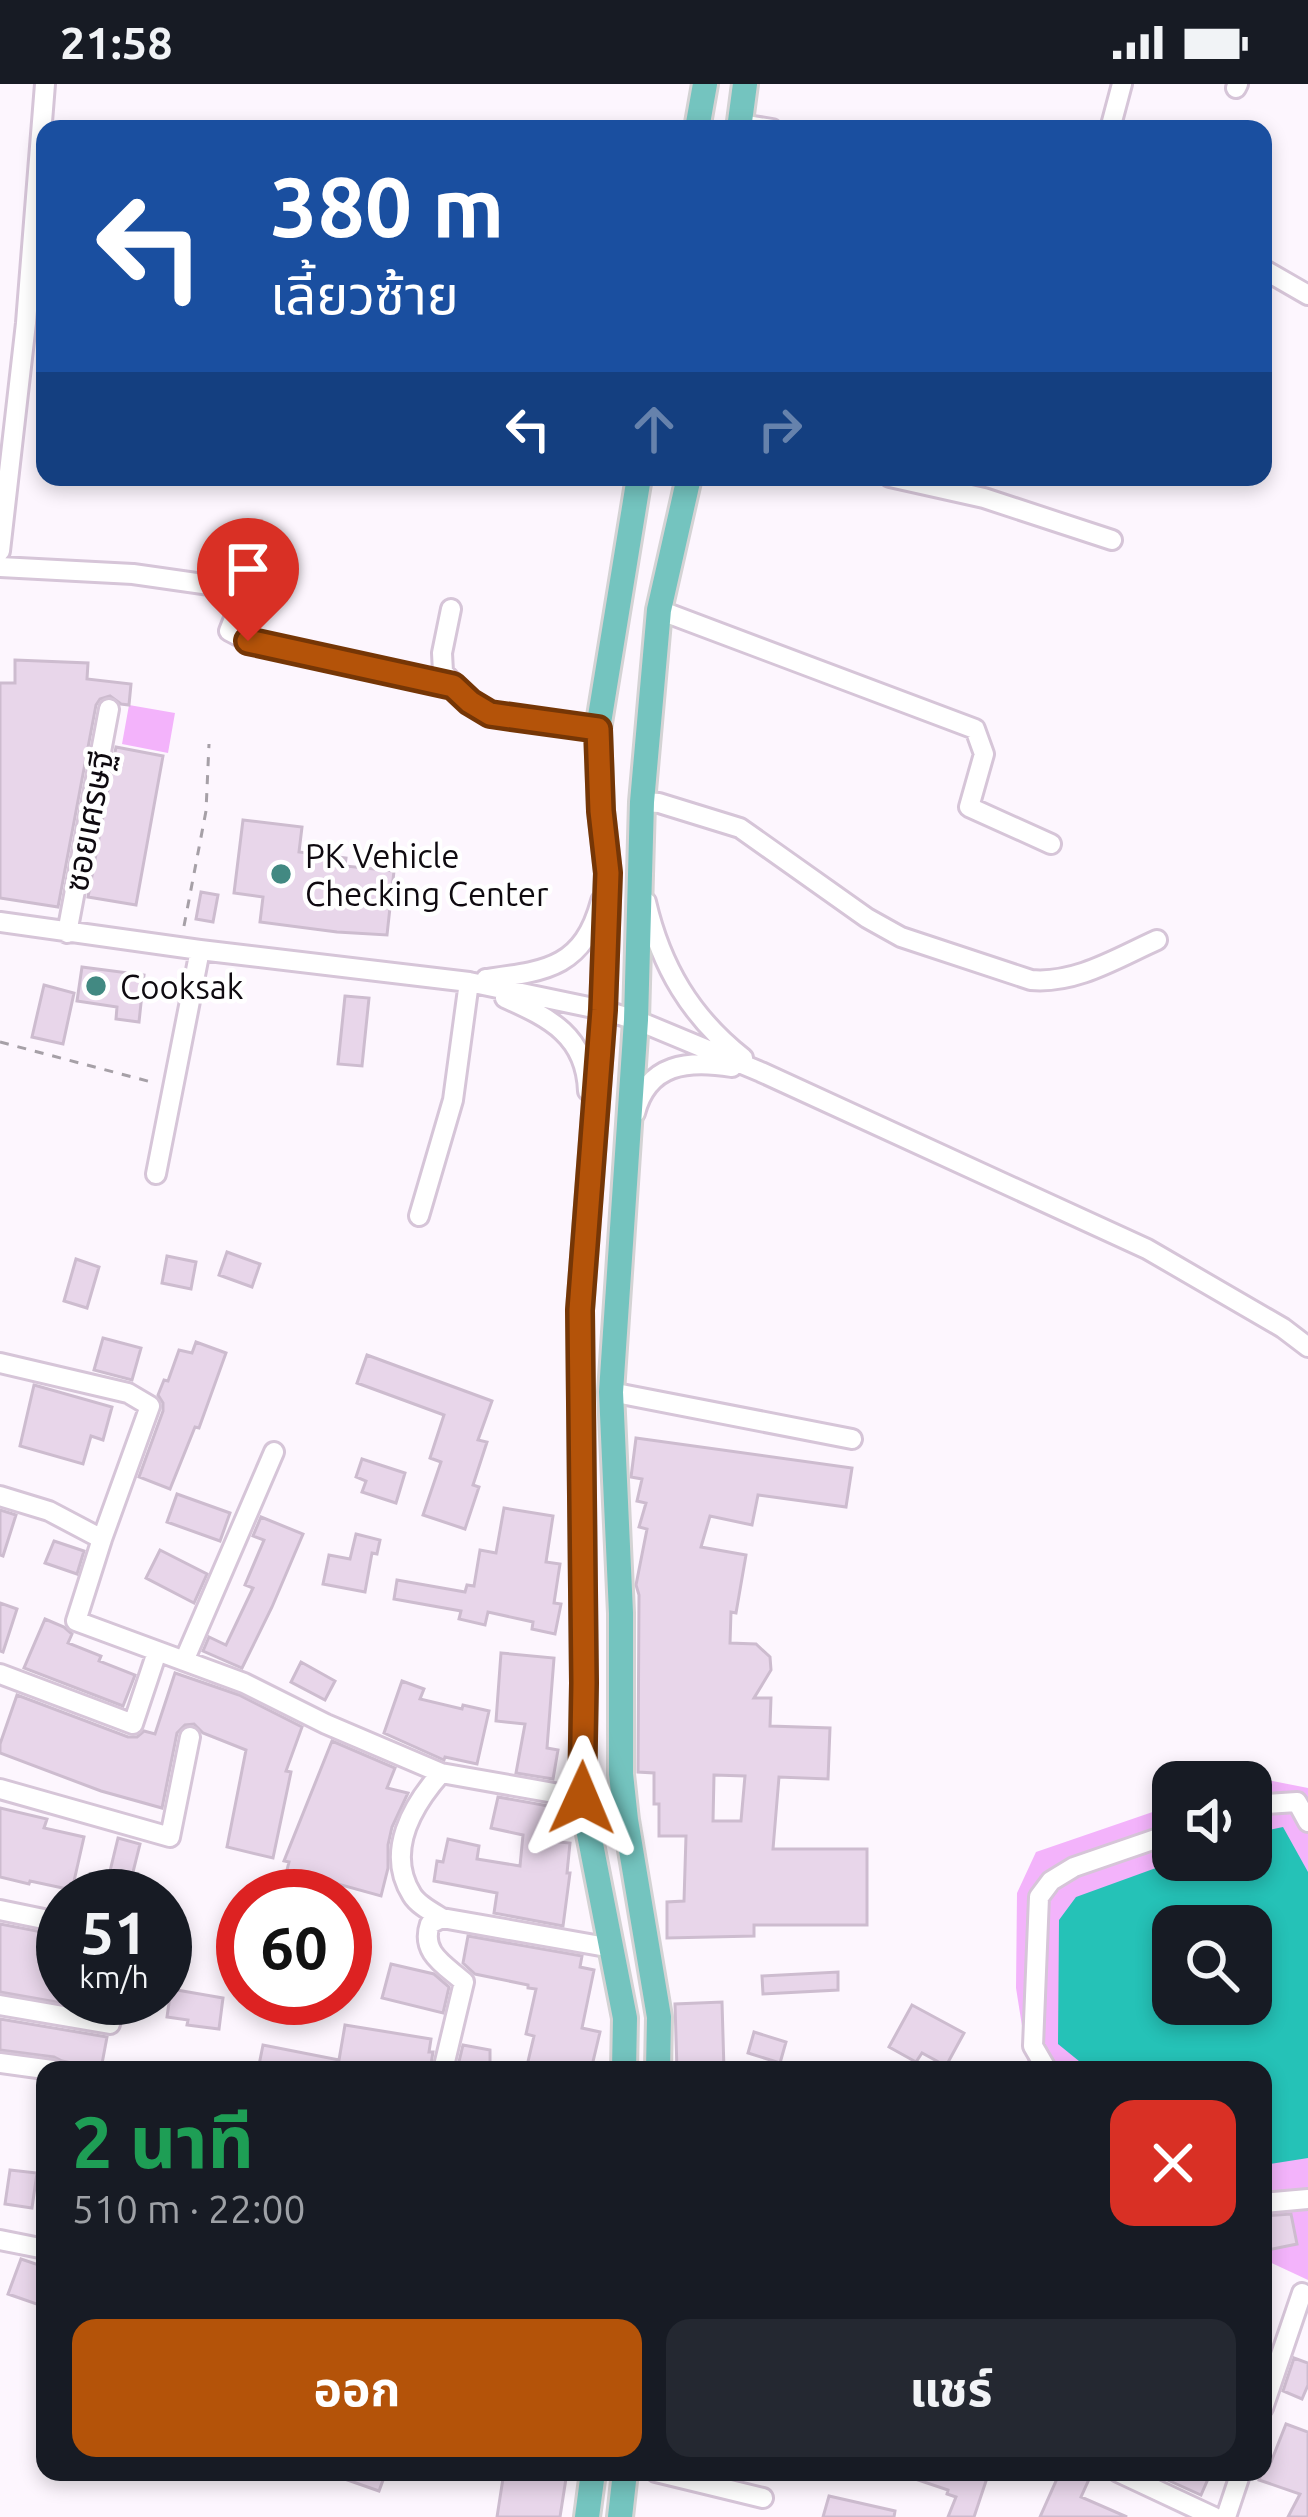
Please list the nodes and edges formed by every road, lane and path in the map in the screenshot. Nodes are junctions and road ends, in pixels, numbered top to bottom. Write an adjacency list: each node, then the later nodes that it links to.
1 (45, 84): 5 (street)
2 (705, 84): 6 (main road)
3 (745, 84): 7 (main road)
4 (1122, 84): 8 (street)
5 (41, 120)
6 (699, 120)
7 (741, 120)
8 (1112, 120)
9 (1272, 274): 10 (street)
10 (1308, 295)
11 (36, 324): 16 (street)
12 (638, 486): 22 (main road)
13 (687, 486): 19 (main road)
14 (930, 486): 15 (street)
15 (1112, 540)
16 (0, 550)
17 (0, 567): 20 (street)
18 (451, 609): 20 (street)
19 (659, 610): 24 (main road); 25 (street)
20 (453, 686): 22 (street)
21 (110, 710): 29 (street, ซอยเศรษฐี)
22 (598, 729): 26 (main road)
23 (209, 744): 31 (path)
24 (642, 802): 27 (main road); 30 (street)
25 (1051, 844)
26 (608, 873): 32 (street); 33 (main road)
27 (640, 874): 34 (main road); 36 (street)
28 (0, 922): 29 (street)
29 (67, 933): 31 (street)
30 (1157, 940)
31 (190, 948): 32 (street); 37 (street)
32 (470, 982): 33 (street); 39 (street); 41 (street)
33 (603, 1010): 34 (street); 39 (main road)
34 (636, 1020): 36 (street); 38 (main road)
35 (0, 1042): 37 (path)
36 (761, 1072): 38 (street); 42 (street)
37 (173, 1088): 40 (street)
38 (628, 1141): 44 (main road)
39 (591, 1162): 55 (main road)
40 (156, 1174)
41 (419, 1216)
42 (1308, 1347)
43 (0, 1363): 48 (street)
44 (611, 1392): 45 (street); 67 (main road)
45 (852, 1439)
46 (274, 1452): 50 (street)
47 (0, 1496): 48 (street)
48 (102, 1539): 49 (street)
49 (158, 1652): 50 (street); 51 (street)
50 (184, 1661): 53 (street)
51 (0, 1674)
52 (190, 1737): 54 (street)
53 (441, 1774): 55 (street); 61 (street)
54 (0, 1789)
55 (582, 1798): 62 (main road)
56 (1272, 1804): 57 (street)
57 (1308, 1822)
58 (1152, 1840): 68 (street)
59 (0, 1910): 60 (street)
60 (36, 1917)
61 (442, 1918): 62 (street); 65 (street)
62 (612, 1948): 66 (main road)
63 (0, 2005): 64 (street)
64 (36, 2011)
65 (445, 2061)
66 (624, 2061)
67 (658, 2061)
68 (1042, 2061)
69 (0, 2063): 70 (street)
70 (36, 2068)
71 (1308, 2199): 72 (street)
72 (1272, 2202)
73 (0, 2240): 74 (street)
74 (36, 2247)
75 (1302, 2293): 76 (street)
76 (1272, 2381)
77 (591, 2481): 83 (main road)
78 (624, 2481): 84 (main road)
79 (693, 2481): 82 (street)
80 (1137, 2481): 85 (street)
81 (1238, 2481): 86 (street)
82 (763, 2498)
83 (587, 2517)
84 (620, 2517)
85 (1214, 2517)
86 (1226, 2517)

